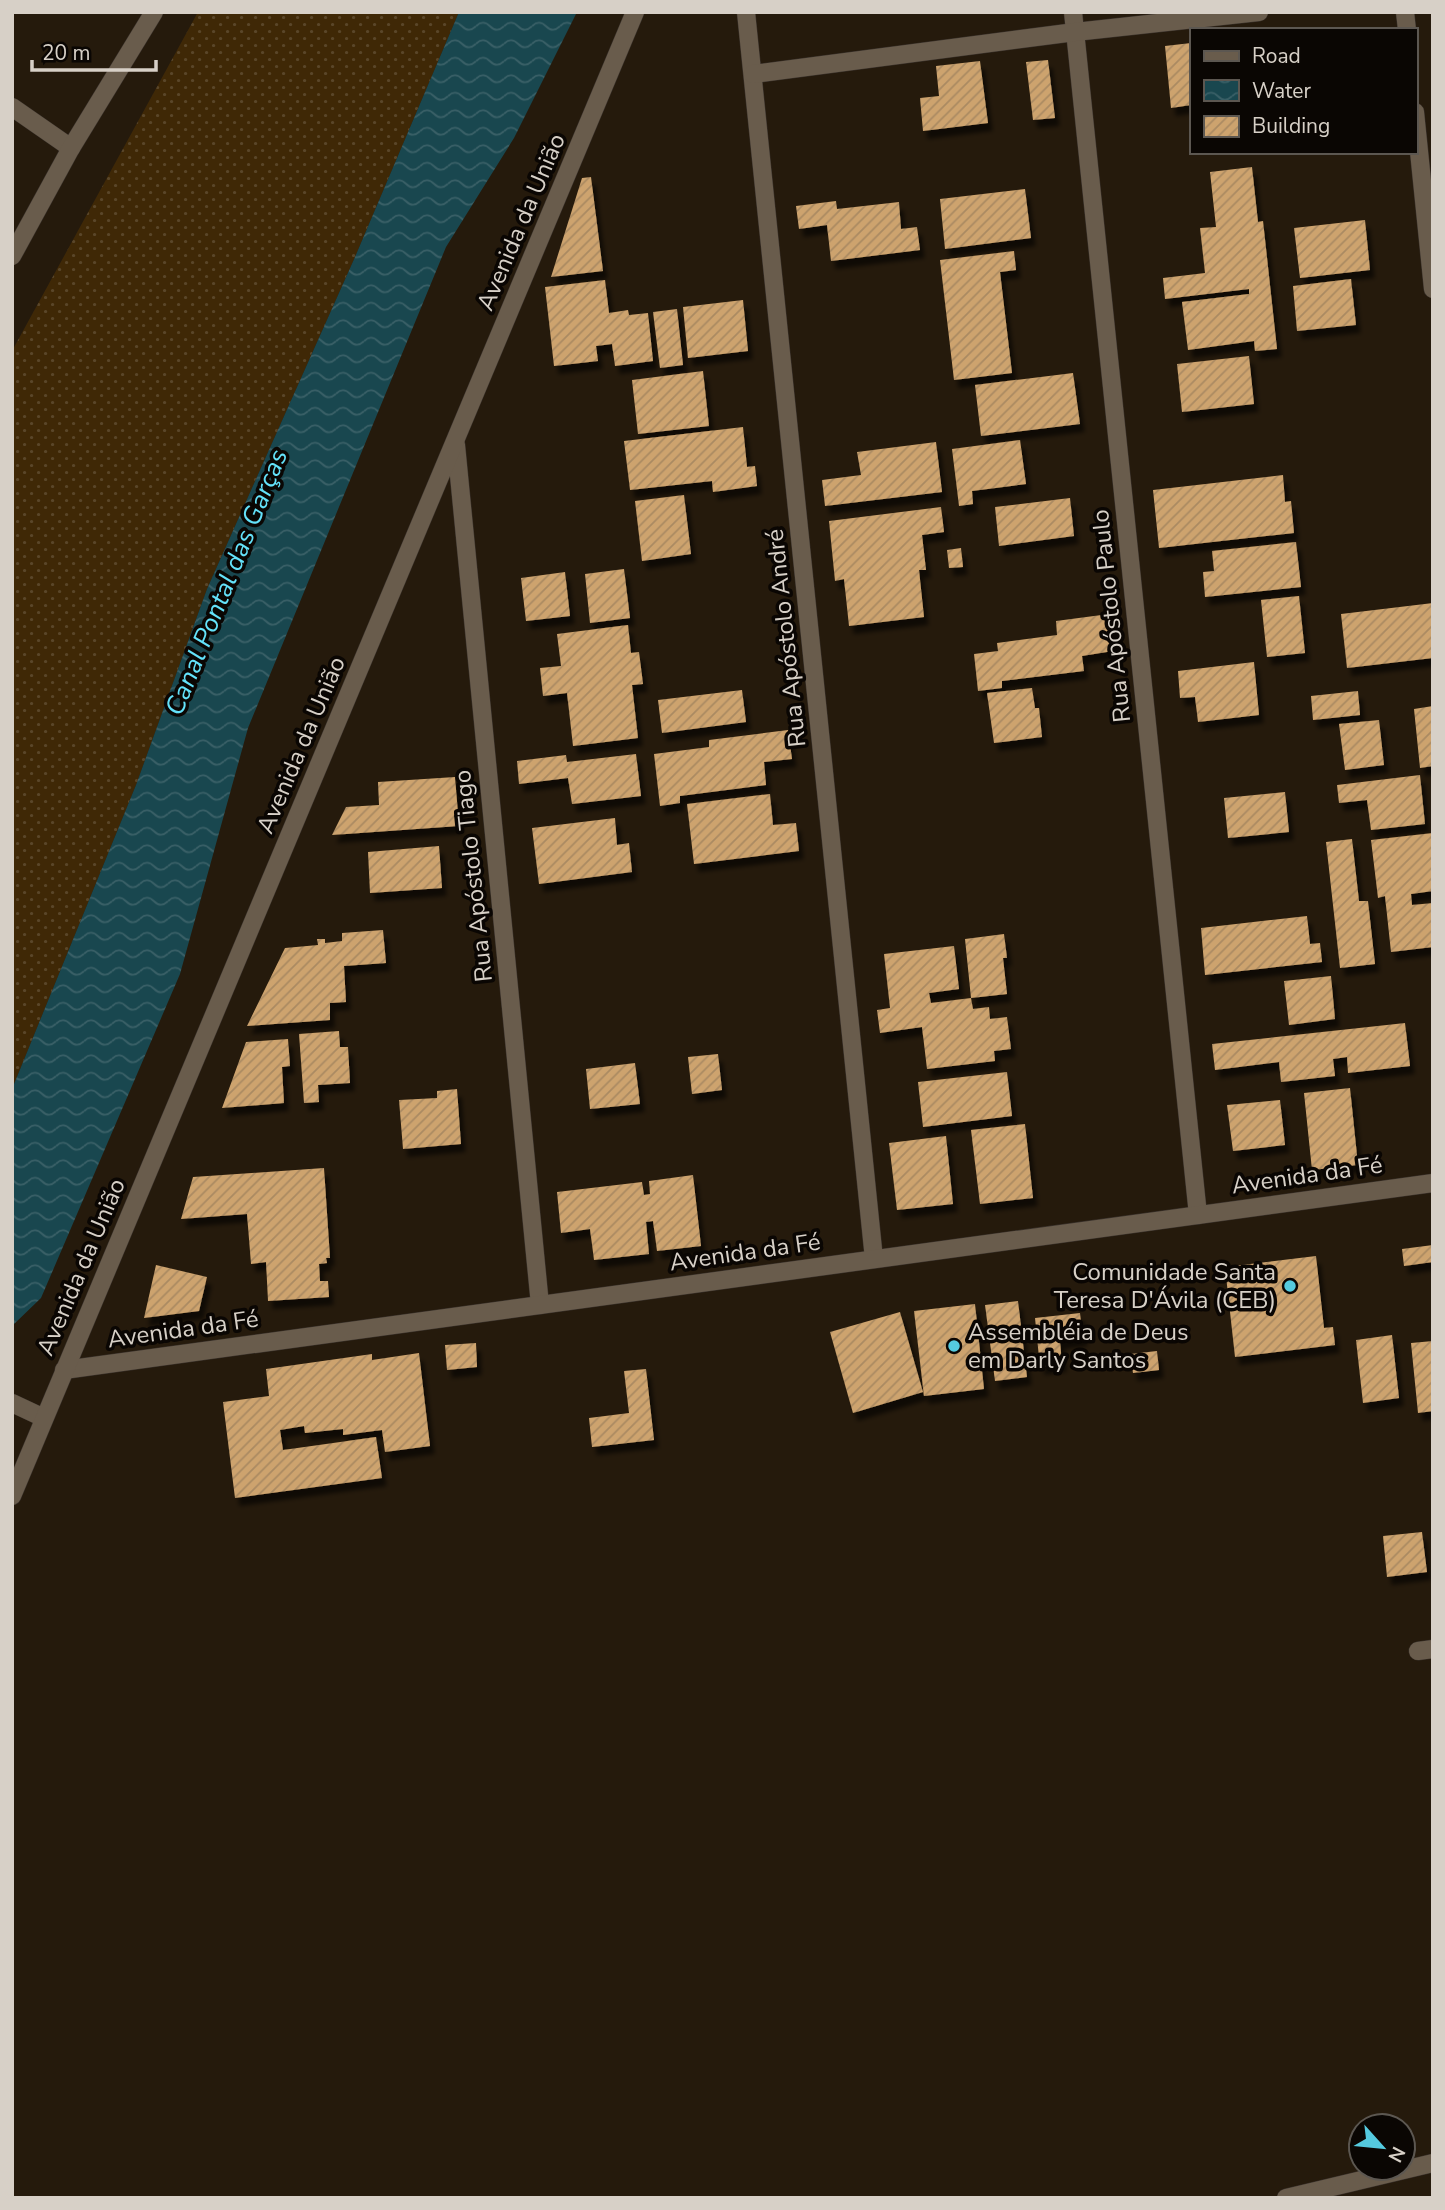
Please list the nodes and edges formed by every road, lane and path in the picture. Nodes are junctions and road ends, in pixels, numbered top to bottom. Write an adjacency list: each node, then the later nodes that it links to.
1 (154, 12): 10 (street)
2 (635, 12): 13 (street, Avenida da União)
3 (746, 12): 7 (street, Rua Apóstolo André)
4 (1073, 12): 6 (street, Rua Apóstolo Paulo)
5 (1259, 12): 6 (street)
6 (1075, 32): 7 (street); 15 (street, Rua Apóstolo Paulo)
7 (753, 74): 16 (street, Rua Apóstolo André)
8 (12, 107): 10 (street)
9 (1417, 132): 12 (street)
10 (71, 148): 11 (street)
11 (12, 256)
12 (1433, 289)
13 (456, 442): 17 (street, Rua Apóstolo Tiago); 18 (street, Avenida da União)
14 (1433, 1183): 15 (street, Avenida da Fé)
15 (1198, 1215): 16 (street, Avenida da Fé)
16 (874, 1259): 17 (street, Avenida da Fé)
17 (540, 1305): 18 (street, Avenida da Fé)
18 (64, 1370): 20 (street, Avenida da União)
19 (12, 1404): 20 (street)
20 (44, 1418): 21 (street, Avenida da União)
21 (12, 1496)
22 (1433, 2163): 23 (street)
23 (1286, 2198)

